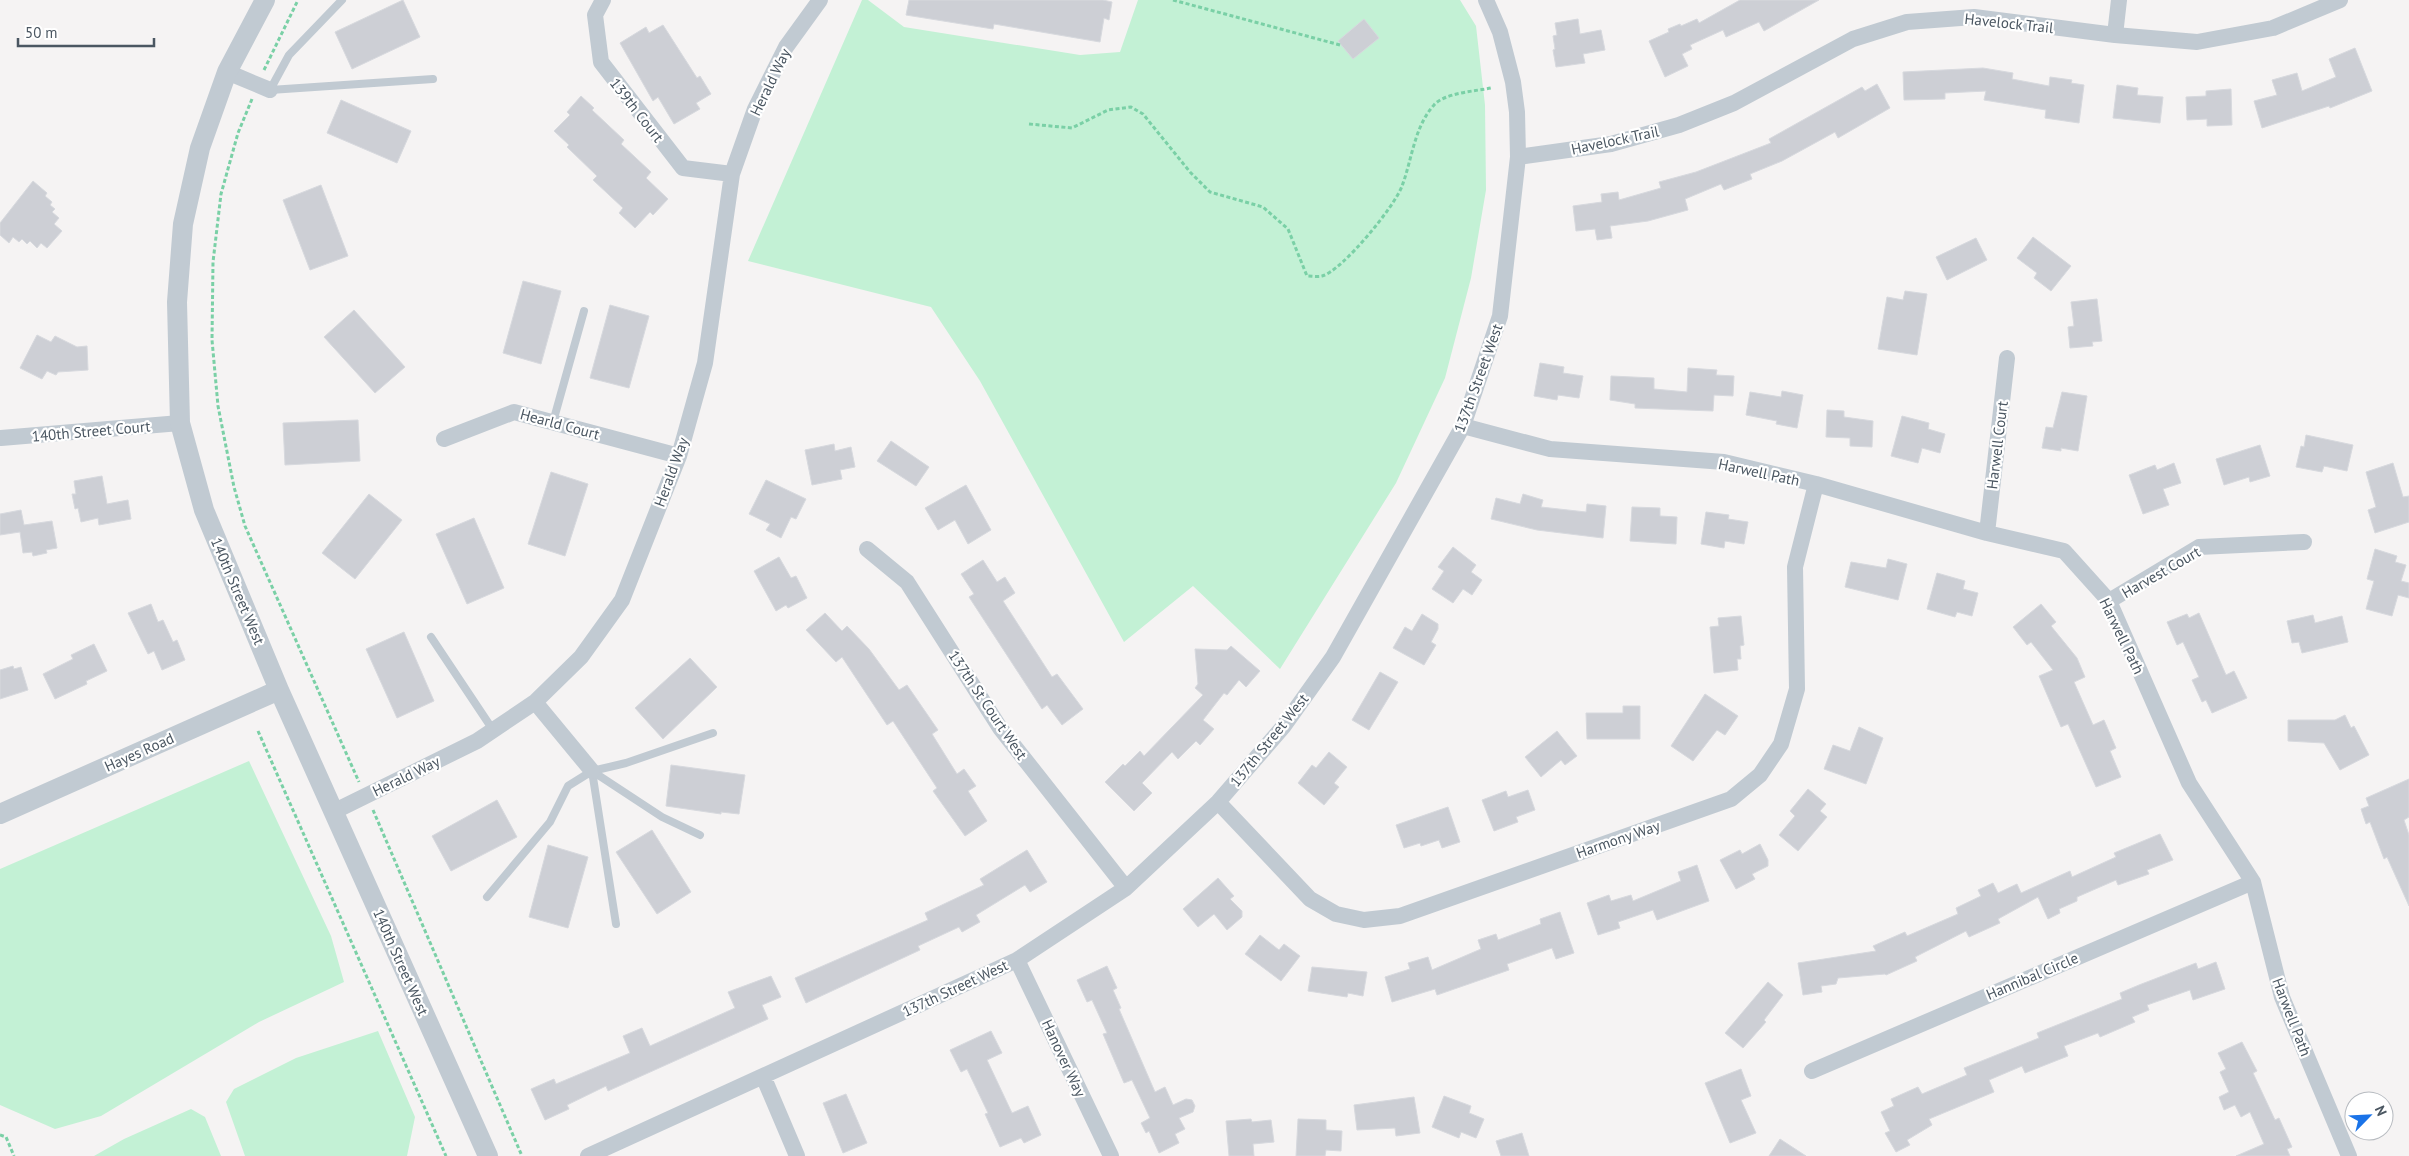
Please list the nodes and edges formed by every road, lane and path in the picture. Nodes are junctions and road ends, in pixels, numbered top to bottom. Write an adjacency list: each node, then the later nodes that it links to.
1 (265, 0): 11 (street, 140th Street West)
2 (342, 0): 14 (lane)
3 (603, 0): 18 (street, 139th Court)
4 (820, 0): 18 (street, Herald Way)
5 (1173, 0): 10 (path)
6 (1486, 0): 17 (street, 137th Street West)
7 (2119, 0): 9 (street)
8 (2340, 0): 9 (street, Havelock Trail)
9 (2115, 35): 17 (street, Havelock Trail)
10 (1340, 45)
11 (227, 72): 14 (street); 22 (street, 140th Street West)
12 (433, 79): 14 (lane)
13 (1491, 88): 15 (path)
14 (270, 90)
15 (1029, 124)
16 (238, 133): 39 (path)
17 (1518, 157): 23 (street, 137th Street West)
18 (732, 174): 26 (street, Herald Way)
19 (584, 311): 21 (lane)
20 (2007, 358): 28 (street, Harwell Court)
21 (553, 422): 25 (street, Hearld Court); 26 (street, Hearld Court)
22 (180, 423): 24 (street, 140th Street Court); 33 (street, 140th Street West)
23 (1463, 426): 27 (street, Harwell Path); 40 (street, 137th Street West)
24 (1, 438)
25 (444, 439)
26 (679, 456): 34 (street, Herald Way)
27 (1816, 484): 28 (street, Harwell Path); 40 (street, Harmony Way)
28 (1987, 533): 31 (street, Harwell Path)
29 (2304, 542): 31 (street, Harvest Court)
30 (867, 549): 45 (street, 137th St Court West)
31 (2109, 601): 44 (street, Harwell Path)
32 (431, 637): 36 (lane)
33 (279, 690): 41 (street, 140th Street West); 42 (street, Hayes Road)
34 (535, 702): 36 (street, Herald Way); 38 (street)
35 (258, 730): 53 (path)
36 (493, 730): 39 (street, Herald Way)
37 (713, 733): 38 (lane)
38 (592, 771): 43 (lane); 46 (lane); 47 (lane)
39 (366, 796): 41 (street, Herald Way); 55 (path)
40 (1218, 802): 45 (street, 137th Street West)
41 (333, 812): 54 (street, 140th Street West)
42 (0, 814)
43 (700, 835)
44 (2253, 882): 49 (street, Hannibal Circle); 59 (street, Harwell Path)
45 (1126, 888): 48 (street, 137th Street West)
46 (487, 896)
47 (616, 924)
48 (1017, 960): 50 (street, 137th Street West); 58 (street, Hanover Way)
49 (1812, 1070)
50 (763, 1076): 56 (street, 137th Street West); 57 (street)
51 (0, 1135): 52 (path)
52 (14, 1156)
53 (446, 1156)
54 (488, 1156)
55 (522, 1156)
56 (588, 1156)
57 (797, 1156)
58 (1111, 1156)
59 (2349, 1156)

